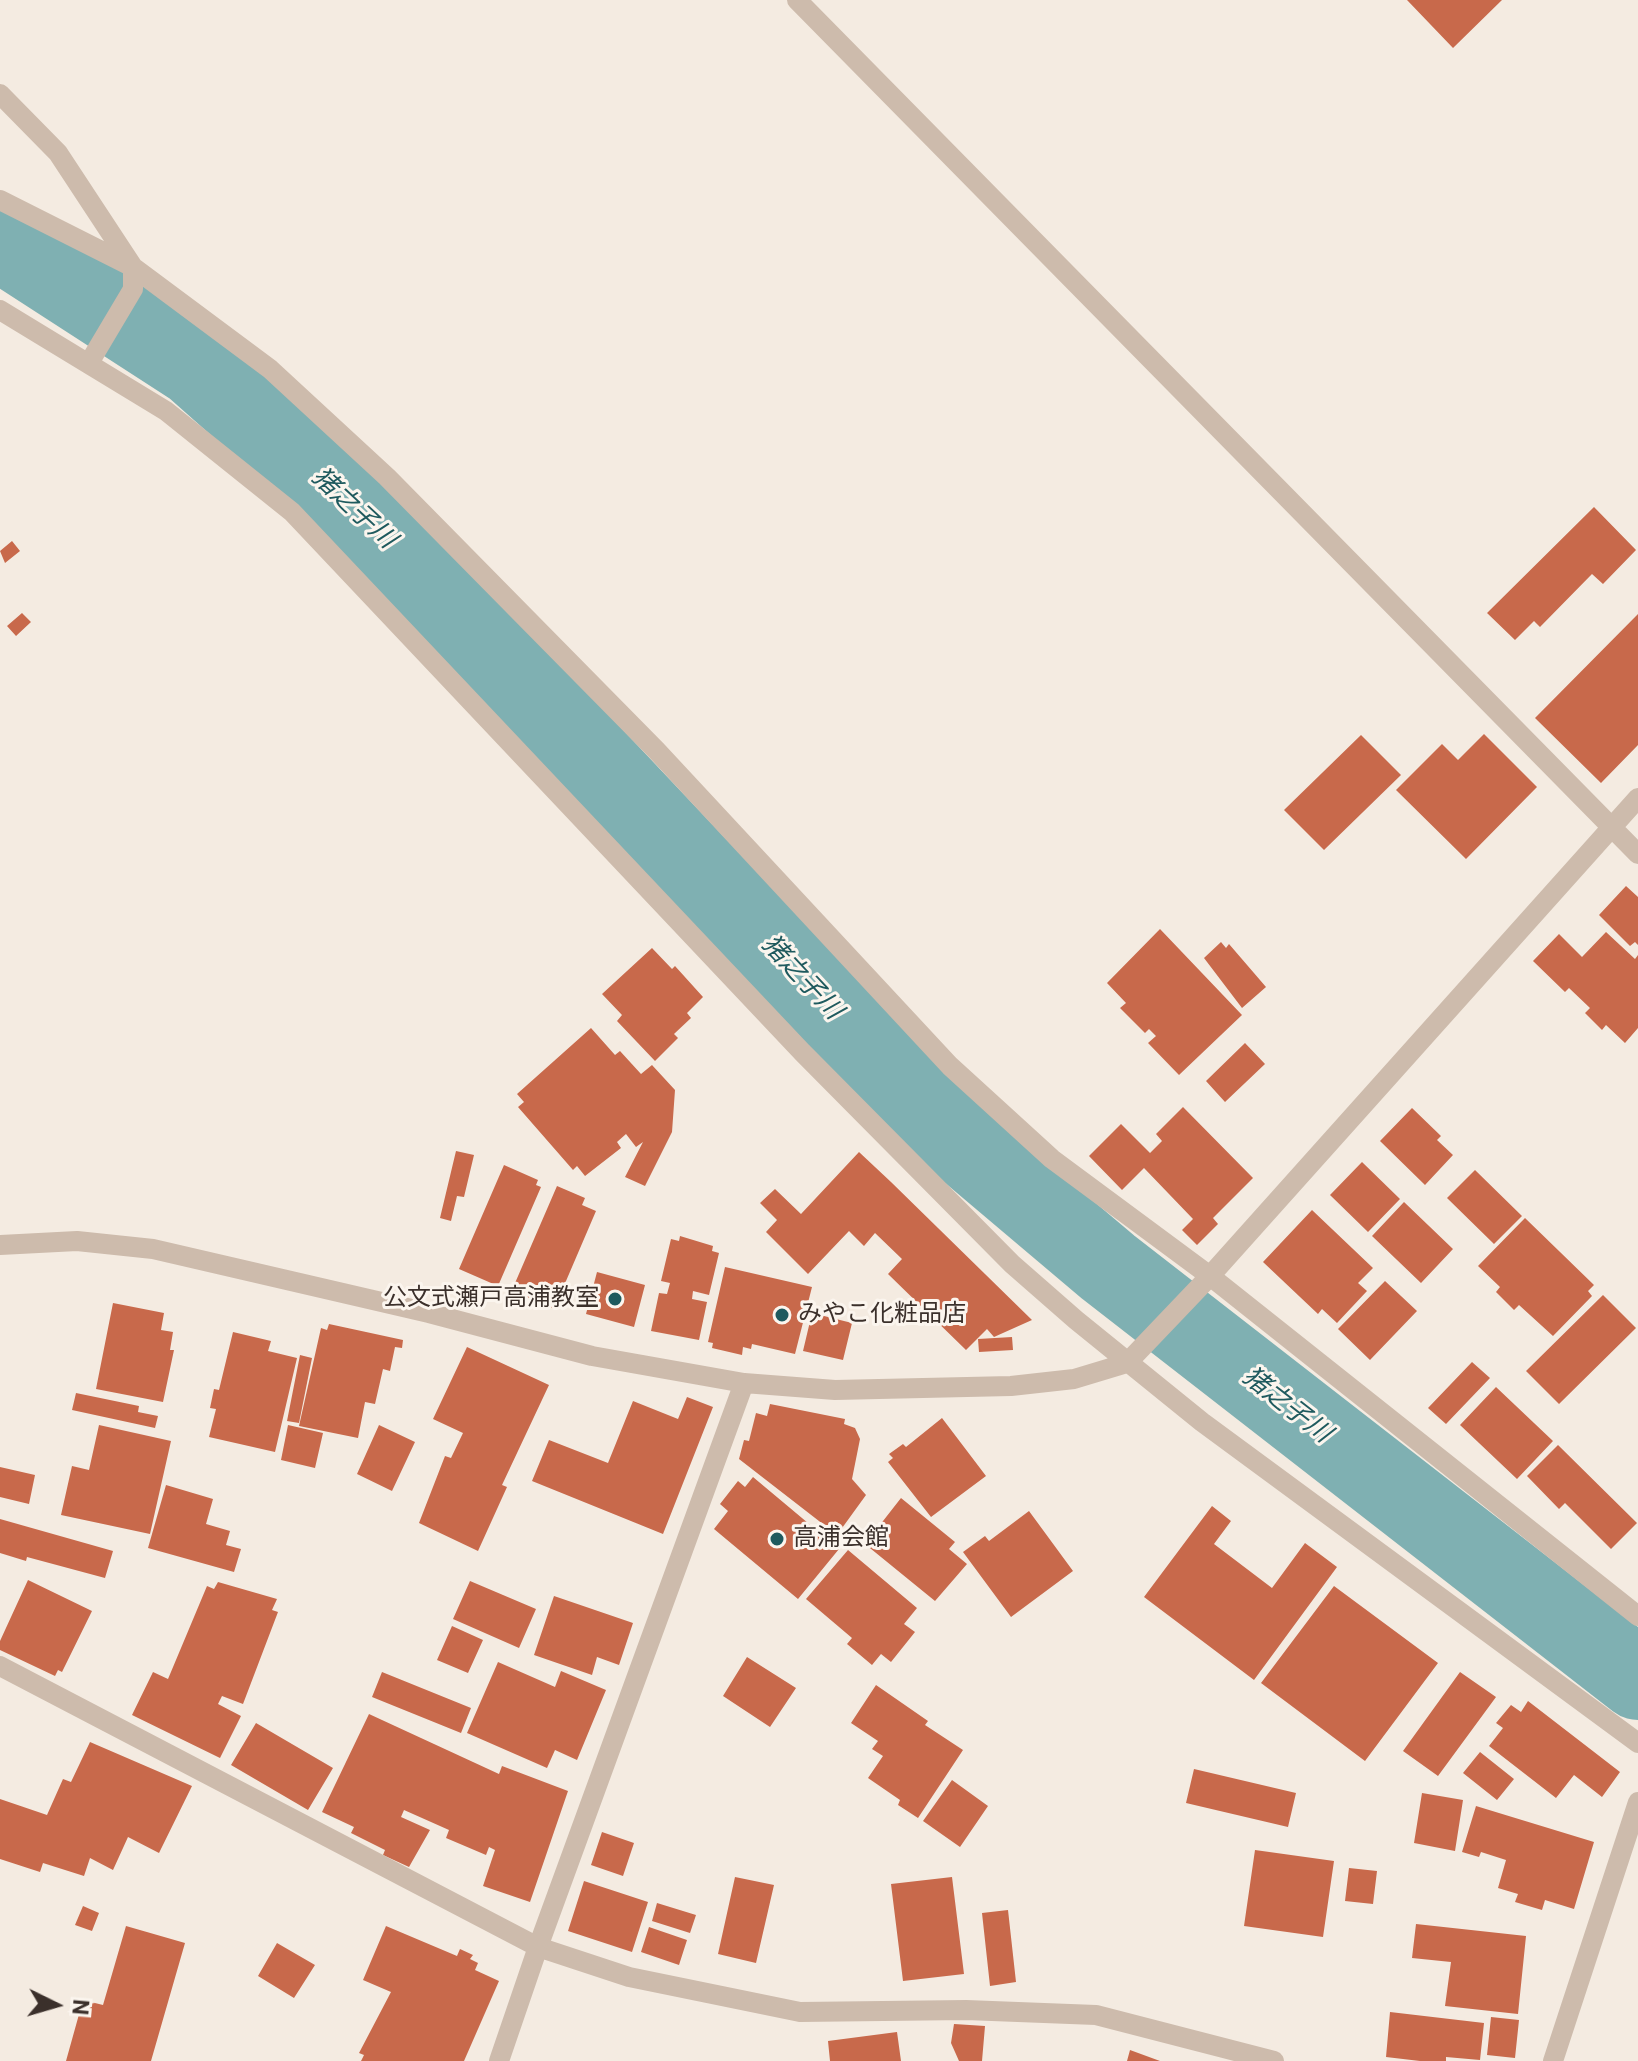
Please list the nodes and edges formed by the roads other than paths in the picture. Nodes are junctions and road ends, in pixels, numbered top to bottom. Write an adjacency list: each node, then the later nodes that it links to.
1 (797, 0): 8 (street)
2 (0, 94): 4 (street)
3 (0, 200): 4 (street)
4 (133, 267): 6 (street); 11 (street)
5 (0, 310): 6 (street)
6 (89, 363): 12 (street)
7 (1638, 798): 8 (street)
8 (1611, 827): 9 (street); 11 (street)
9 (1638, 854)
10 (0, 1245): 13 (street)
11 (1205, 1282): 12 (street); 14 (street)
12 (1127, 1363): 13 (street); 16 (street)
13 (744, 1383): 18 (street)
14 (1638, 1616)
15 (0, 1666): 18 (street)
16 (1638, 1743)
17 (1638, 1802): 21 (street)
18 (538, 1947): 19 (street); 20 (street)
19 (499, 2061)
20 (1274, 2061)
21 (1553, 2061)

